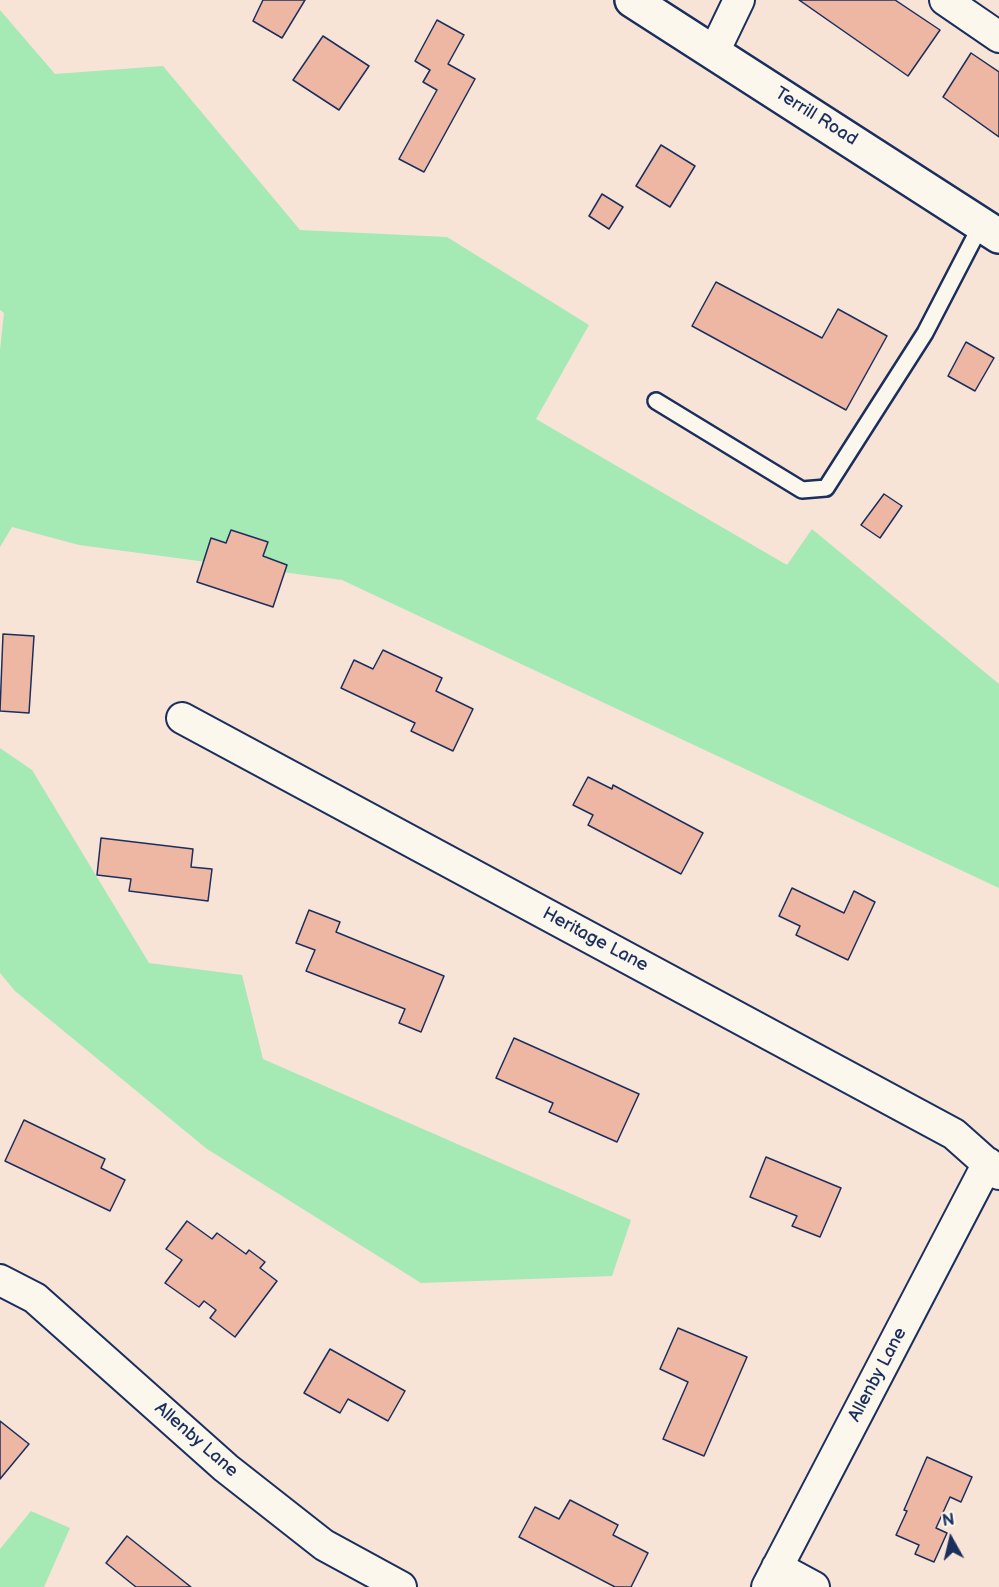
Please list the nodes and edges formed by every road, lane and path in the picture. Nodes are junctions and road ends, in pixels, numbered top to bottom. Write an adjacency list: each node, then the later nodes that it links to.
1 (632, 0): 5 (street, Terrill Road)
2 (740, 0): 5 (street)
3 (945, 0): 4 (street)
4 (999, 37)
5 (714, 52): 6 (street, Terrill Road)
6 (991, 230): 7 (lane)
7 (657, 401)
8 (182, 717): 9 (street, Heritage Lane)
9 (994, 1168): 11 (street, Allenby Lane)
10 (0, 1280): 12 (street, Allenby Lane)
11 (772, 1577): 13 (street)
12 (401, 1587)
13 (814, 1587)

